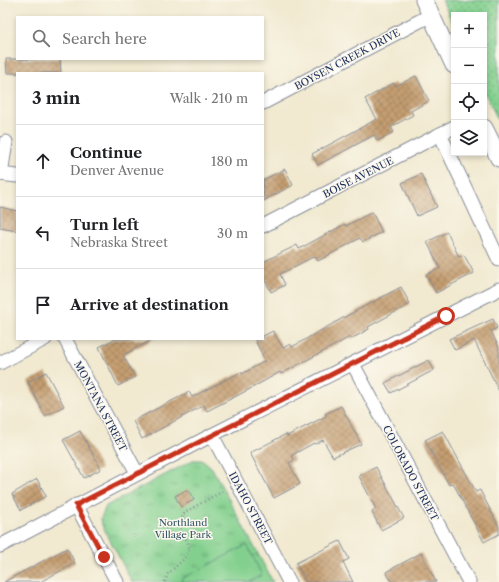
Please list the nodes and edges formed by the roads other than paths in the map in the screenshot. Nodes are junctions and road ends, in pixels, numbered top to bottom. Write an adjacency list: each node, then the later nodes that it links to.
1 (427, 7): 2 (street); 3 (street, BOYSEN CREEK DRIVE)
2 (451, 59)
3 (264, 102)
4 (451, 129): 5 (street, BOISE AVENUE)
5 (440, 134): 11 (street, BOISE AVENUE); 12 (street)
6 (487, 134): 8 (street)
7 (6, 142): 9 (street)
8 (499, 158)
9 (0, 174): 10 (street)
10 (16, 176)
11 (264, 225)
12 (499, 260)
13 (499, 289): 17 (street)
14 (43, 340): 16 (street)
15 (66, 340): 19 (street, MONTANA STREET)
16 (0, 363)
17 (353, 364): 18 (street); 24 (street, COLORADO STREET)
18 (212, 435): 19 (street); 23 (street, IDAHO STREET)
19 (137, 473): 20 (street)
20 (76, 505): 21 (street); 22 (street)
21 (0, 546)
22 (117, 582)
23 (289, 582)
24 (469, 582)

